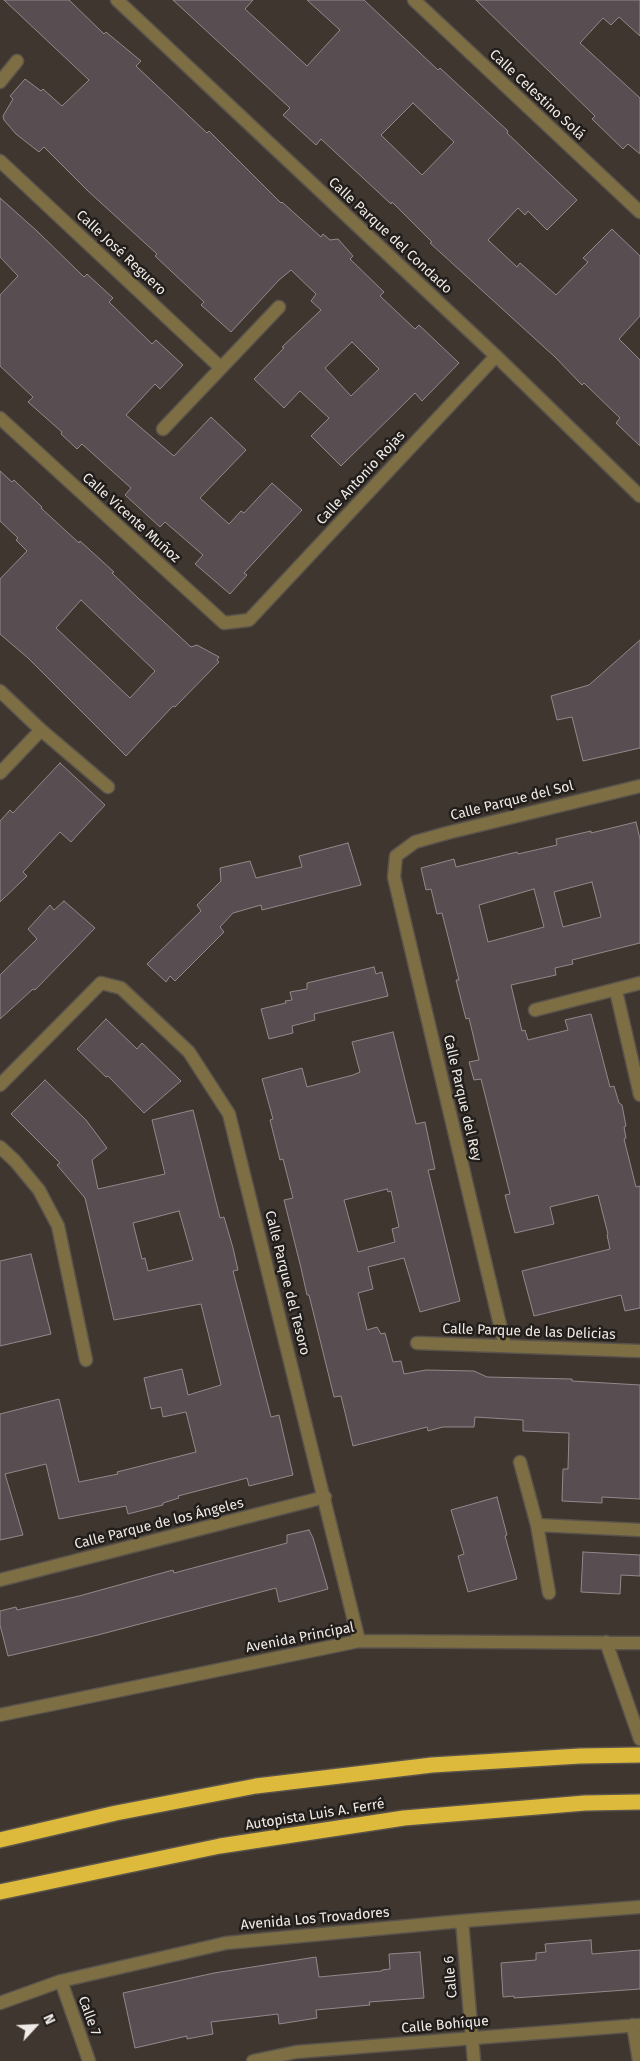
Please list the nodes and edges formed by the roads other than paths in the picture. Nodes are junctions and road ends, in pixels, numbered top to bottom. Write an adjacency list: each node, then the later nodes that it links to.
1 (117, 0): 8 (street, Calle Parque del Condado)
2 (414, 0): 6 (street, Calle Celestino Solá)
3 (17, 61): 4 (street)
4 (0, 82)
5 (0, 161): 9 (street, Calle José Reguero)
6 (640, 212)
7 (279, 307): 9 (street)
8 (496, 356): 12 (street, Calle Parque del Condado); 13 (street, Calle Antonio Rojas)
9 (221, 368): 11 (street)
10 (0, 418): 13 (street, Calle Vicente Muñoz)
11 (163, 429)
12 (640, 496)
13 (249, 620)
14 (0, 691): 15 (street)
15 (41, 730): 16 (street); 18 (street)
16 (0, 773)
17 (640, 786): 19 (street, Calle Parque del Sol)
18 (108, 787)
19 (396, 856): 27 (street, Calle Parque del Rey)
20 (640, 983): 21 (street)
21 (616, 991): 22 (street); 24 (street)
22 (535, 1010)
23 (0, 1085): 31 (street, Calle Parque del Tesoro)
24 (640, 1095)
25 (0, 1147): 29 (street)
26 (416, 1343): 27 (street, Calle Parque de las Delicias)
27 (505, 1346): 28 (street, Calle Parque de las Delicias)
28 (640, 1351)
29 (86, 1360)
30 (520, 1462): 32 (street)
31 (325, 1497): 34 (street, Calle Parque de los Ángeles); 36 (street, Calle Parque del Tesoro)
32 (537, 1525): 33 (street); 35 (street)
33 (640, 1530)
34 (0, 1580)
35 (549, 1593)
36 (360, 1641): 37 (street, Avenida Principal); 39 (street, Avenida Principal)
37 (606, 1642): 38 (street, Avenida Principal); 40 (street)
38 (640, 1643)
39 (0, 1715)
40 (640, 1739)
41 (640, 1755): 43 (highway)
42 (640, 1802): 44 (highway, Autopista Luis A. Ferré)
43 (0, 1840)
44 (0, 1892)
45 (640, 1907): 46 (street, Avenida Los Trovadores)
46 (462, 1921): 47 (street, Avenida Los Trovadores); 50 (street, Calle 6)
47 (61, 1981): 48 (street, Avenida Los Trovadores); 52 (street, Calle 7)
48 (0, 2003)
49 (636, 2025): 50 (street, Calle Bohíque); 55 (street)
50 (471, 2038): 51 (street, Calle Bohíque); 54 (street, Calle 6)
51 (297, 2057): 53 (street, Calle Bohíque)
52 (89, 2061)
53 (253, 2061)
54 (474, 2061)
55 (639, 2061)

